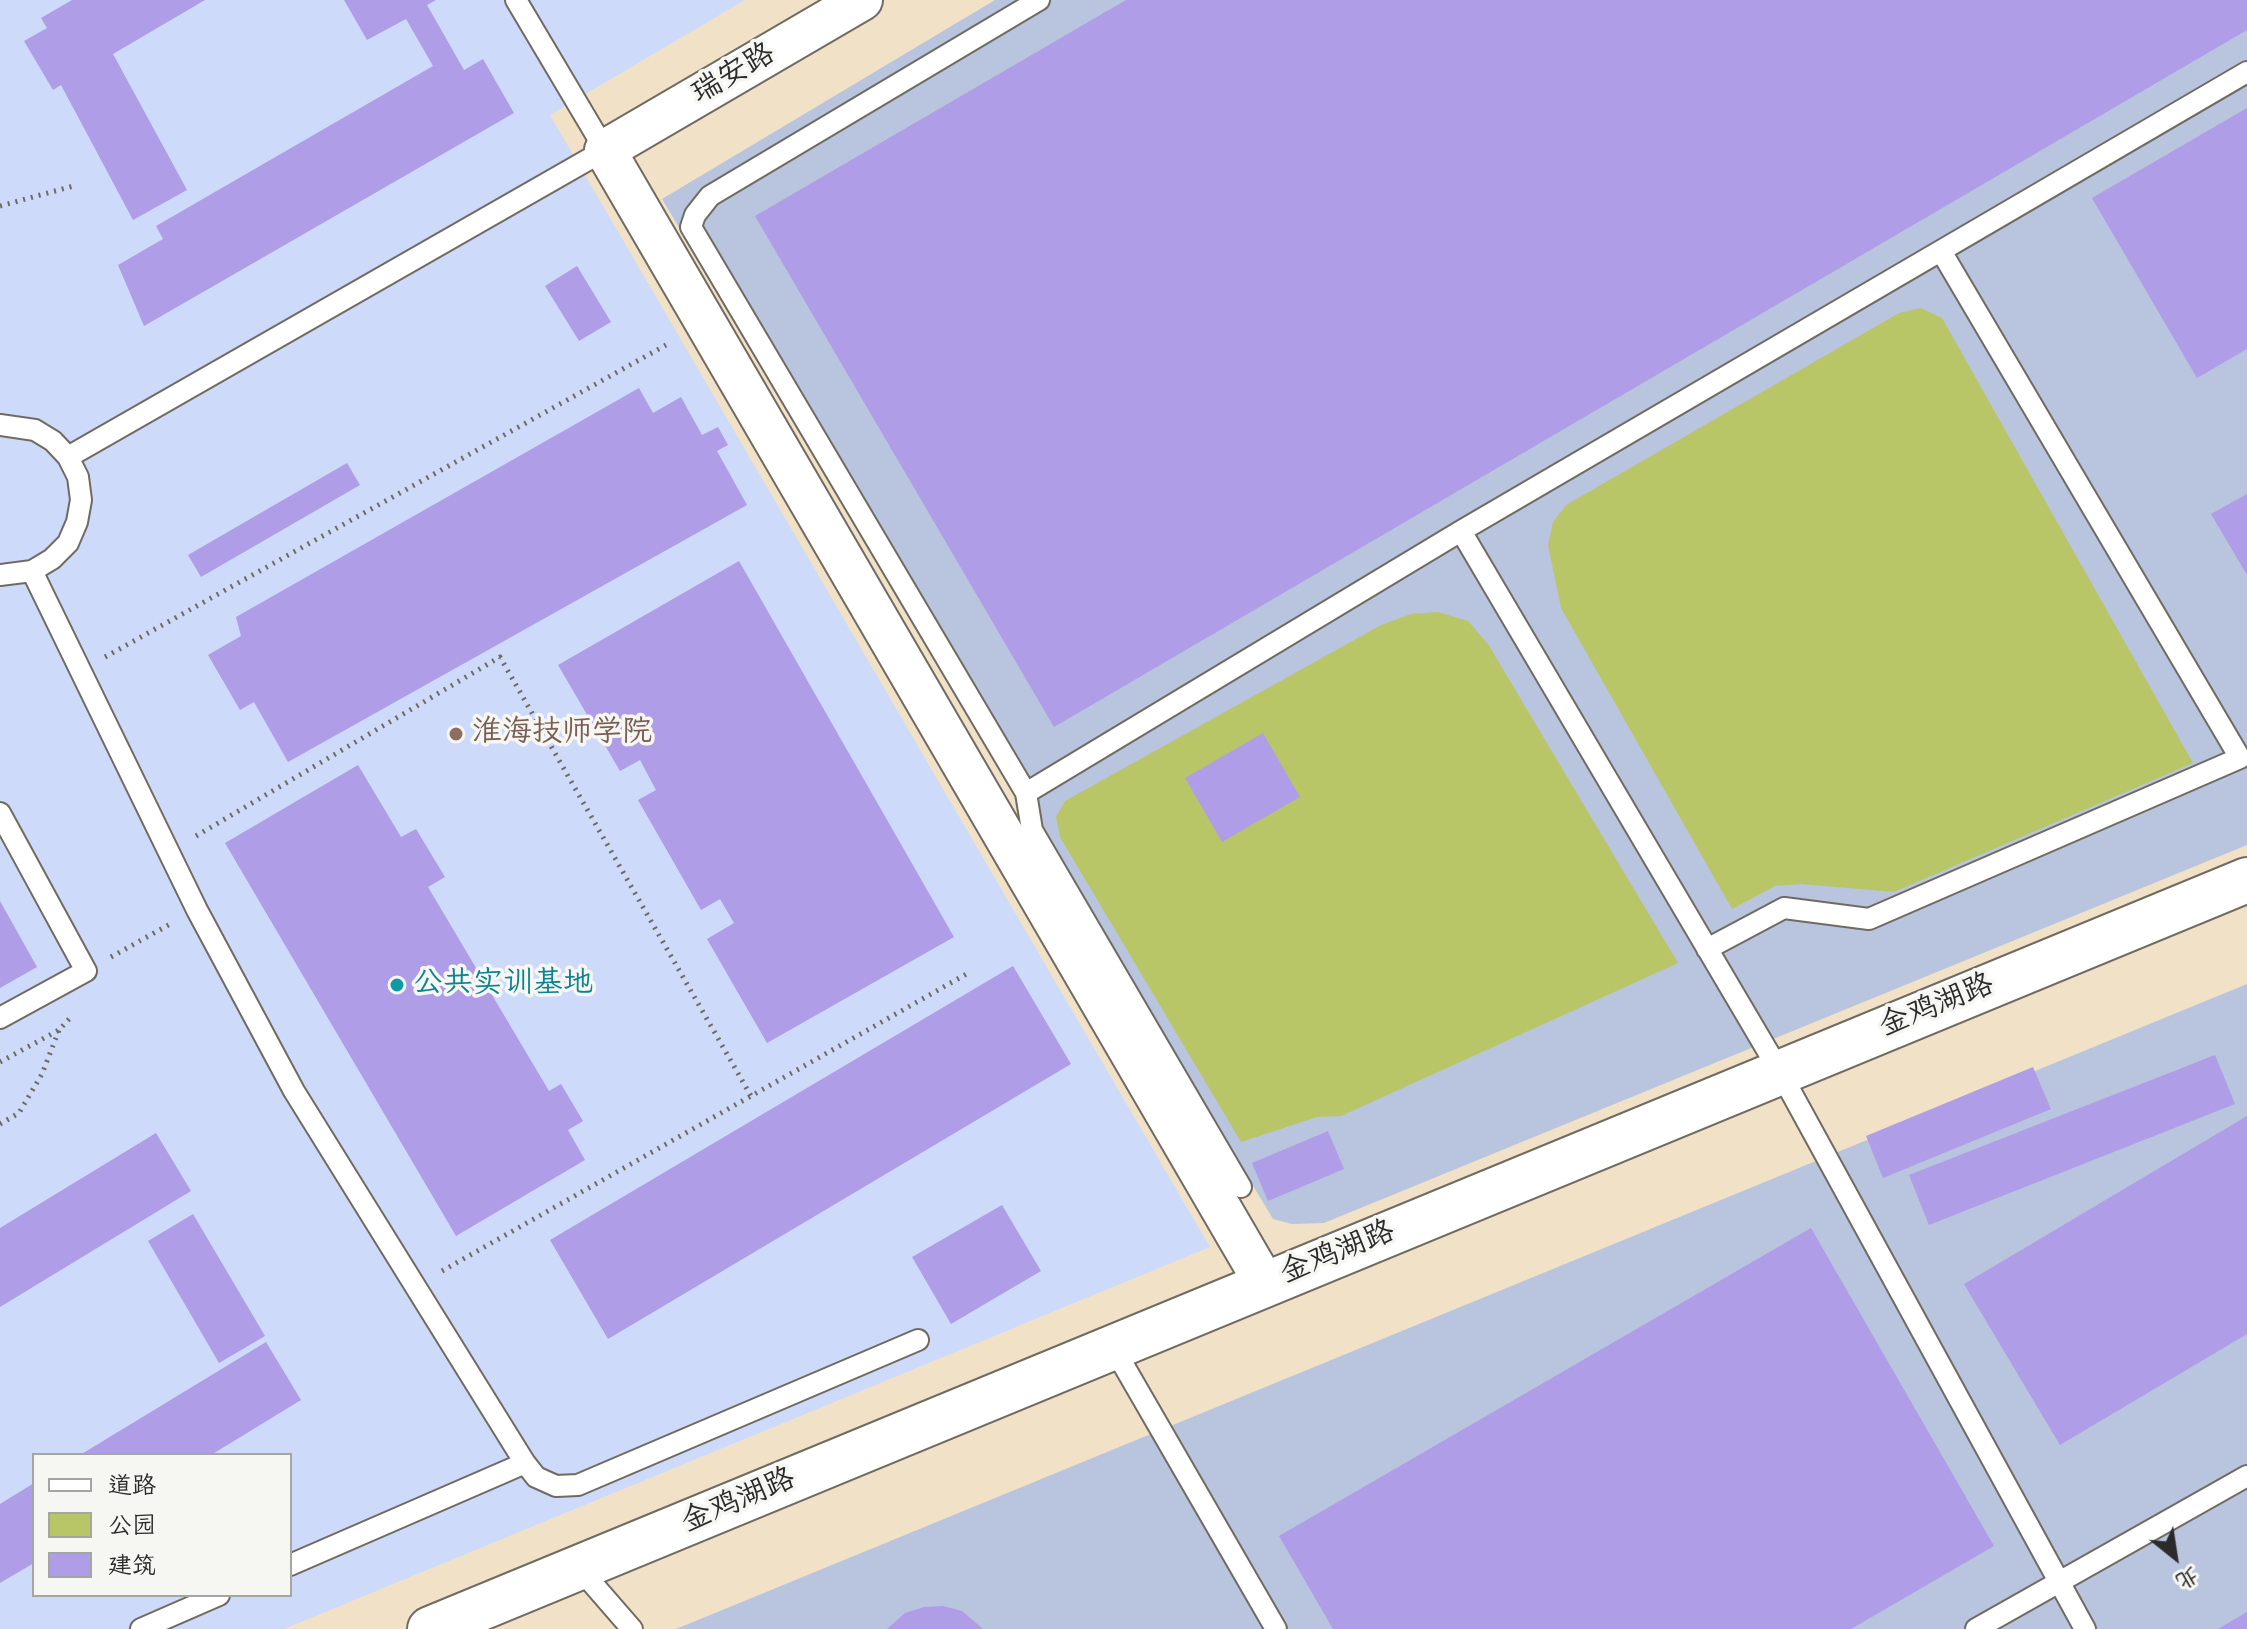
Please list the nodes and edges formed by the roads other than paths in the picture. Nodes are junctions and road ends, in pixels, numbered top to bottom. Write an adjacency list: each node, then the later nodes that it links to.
1 (516, 0): 5 (lane)
2 (862, 0): 5 (street, 瑞安路)
3 (1039, 0): 12 (lane)
4 (2247, 72): 6 (lane)
5 (605, 150): 8 (lane); 19 (street)
6 (1941, 251): 9 (lane); 15 (lane)
7 (0, 425): 8 (lane)
8 (68, 457): 10 (lane)
9 (1461, 531): 12 (lane); 15 (lane)
10 (32, 571): 11 (lane); 22 (lane)
11 (0, 575)
12 (1026, 793): 18 (lane)
13 (0, 813): 16 (lane)
14 (2247, 880): 17 (street, 金鸡湖路)
15 (1707, 949): 17 (lane)
16 (0, 1018)
17 (1780, 1072): 19 (street, 金鸡湖路); 26 (lane)
18 (1241, 1187)
19 (1265, 1284): 21 (street, 金鸡湖路)
20 (918, 1340): 22 (lane)
21 (1113, 1347): 25 (street, 金鸡湖路); 31 (lane)
22 (525, 1463): 24 (lane)
23 (2247, 1476): 26 (lane)
24 (292, 1564)
25 (579, 1568): 29 (street, 金鸡湖路); 30 (lane)
26 (2058, 1583): 32 (lane); 33 (lane)
27 (214, 1597): 28 (lane)
28 (141, 1629)
29 (430, 1629)
30 (632, 1629)
31 (1276, 1629)
32 (1976, 1629)
33 (2085, 1629)

